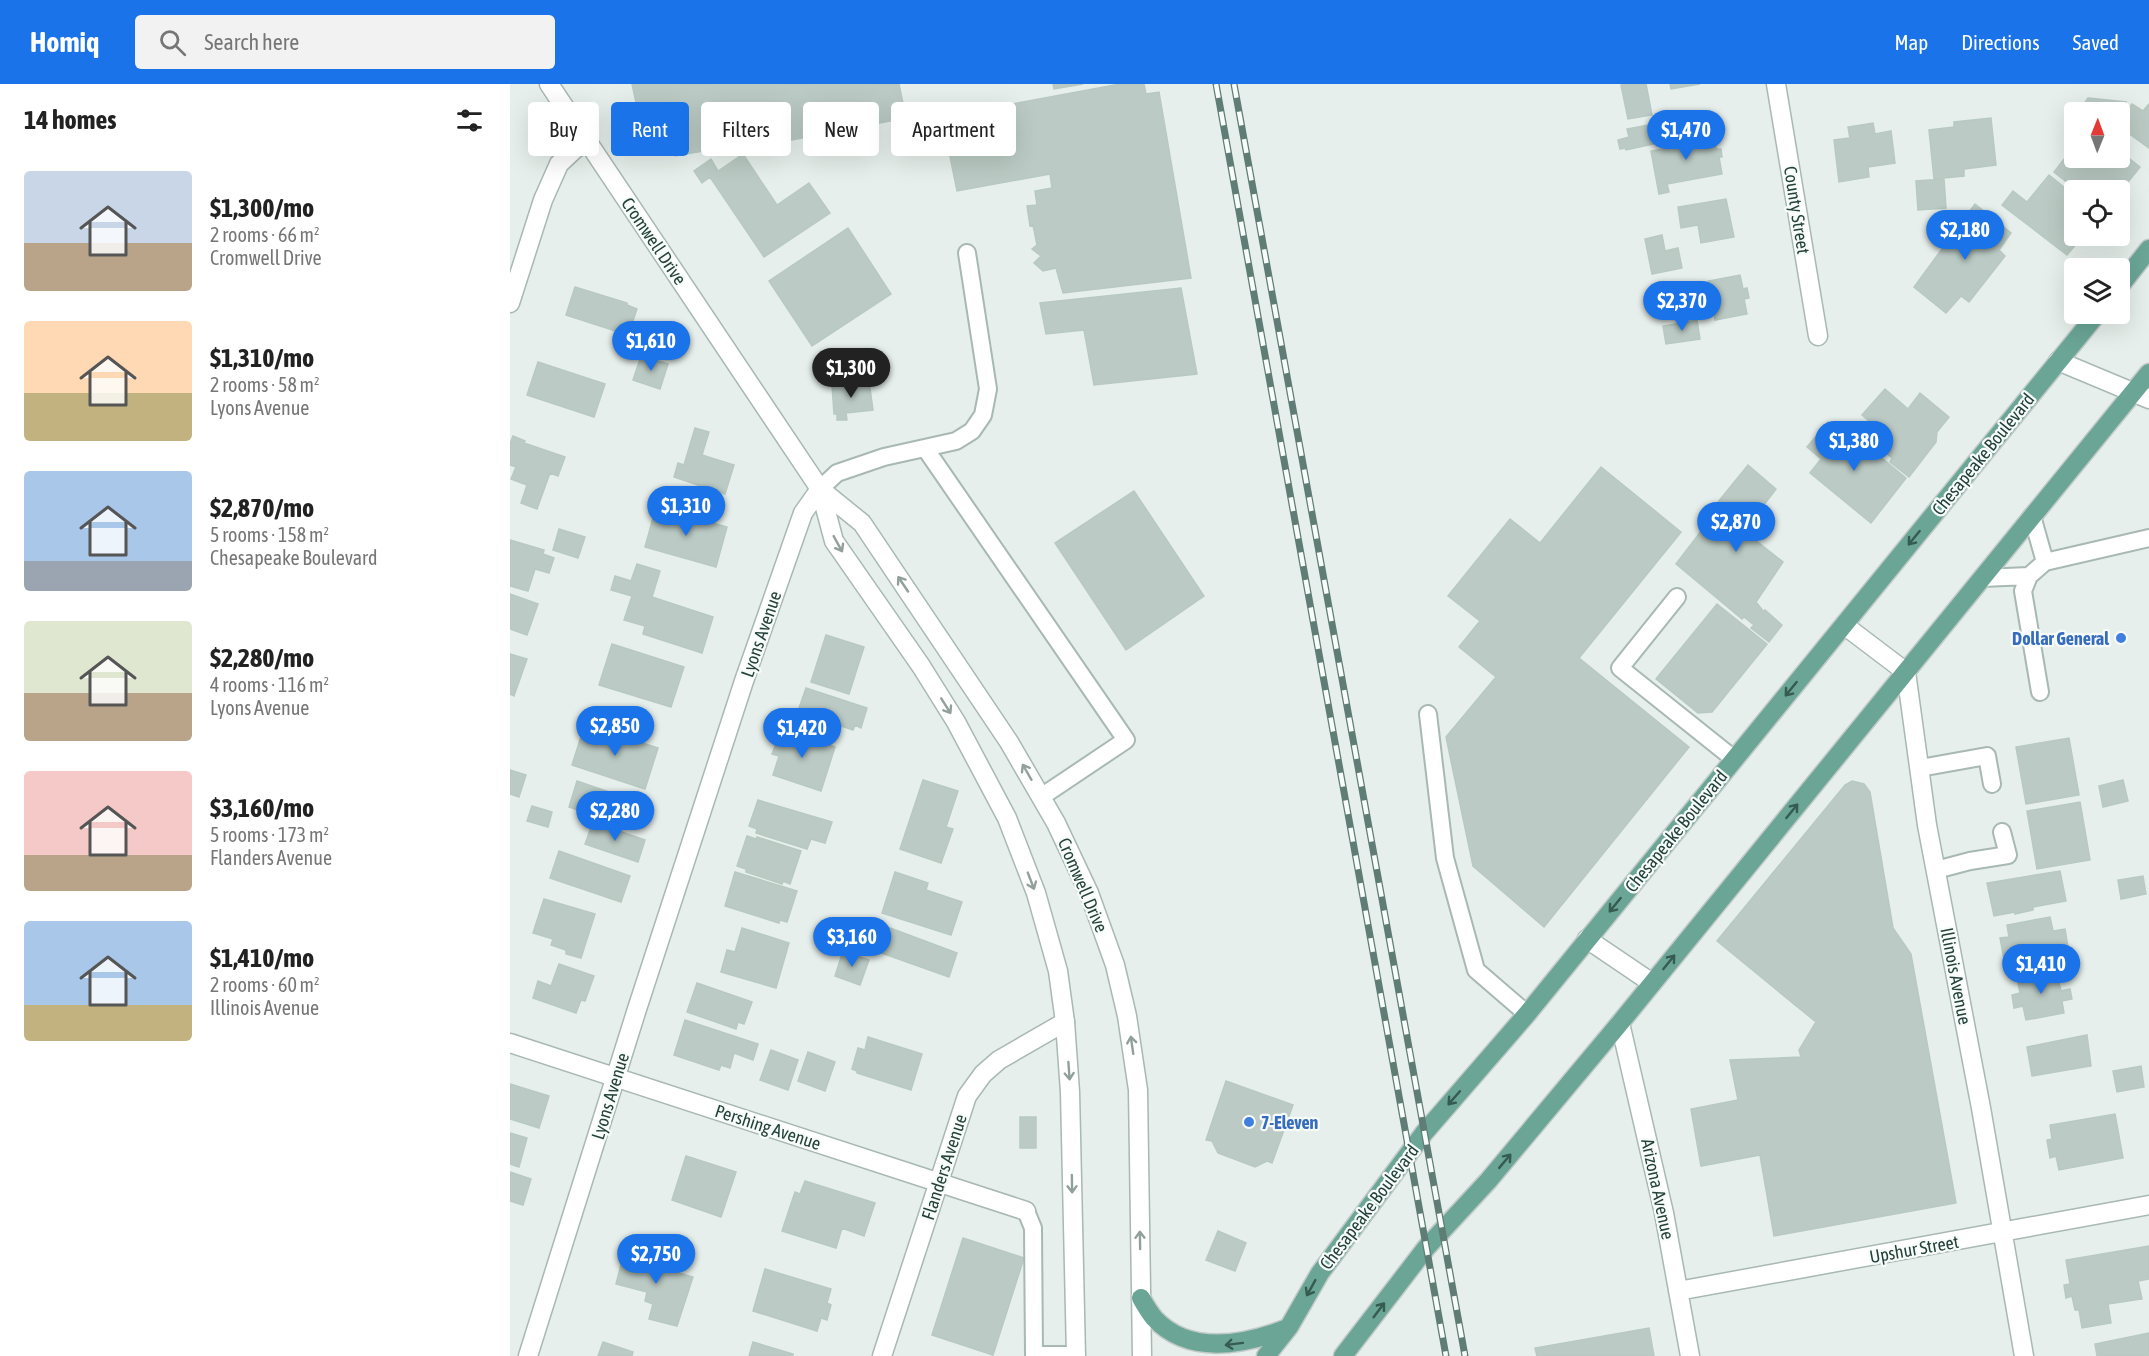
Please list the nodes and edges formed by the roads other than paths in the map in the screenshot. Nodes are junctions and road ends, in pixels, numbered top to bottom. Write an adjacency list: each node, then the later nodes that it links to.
1 (549, 84): 3 (street, Cromwell Drive)
2 (1776, 84): 11 (street, County Street)
3 (561, 102)
4 (568, 156): 9 (street)
5 (596, 156): 16 (street, Cromwell Drive)
6 (2149, 249): 8 (main road)
7 (967, 253): 15 (lane, Lyons Avenue)
8 (2130, 273)
9 (510, 303)
10 (2089, 324): 12 (main road, Chesapeake Boulevard)
11 (1818, 336)
12 (2058, 362): 14 (street); 23 (main road, Chesapeake Boulevard, one-way to 23)
13 (2149, 373): 14 (main road)
14 (2141, 396): 17 (main road)
15 (925, 448): 16 (lane, Lyons Avenue); 30 (lane)
16 (820, 489): 30 (street, Cromwell Drive, one-way to 16); 36 (street, Cromwell Drive, one-way to 36); 39 (street, Lyons Avenue)
17 (2032, 516): 19 (lane); 21 (main road)
18 (2149, 538): 19 (lane)
19 (2045, 562): 20 (lane)
20 (2029, 576): 21 (lane); 25 (lane)
21 (1982, 578): 24 (main road)
22 (1677, 597): 27 (lane)
23 (1844, 625): 24 (street); 27 (main road, Chesapeake Boulevard, one-way to 27)
24 (1906, 672): 28 (street, Illinois Avenue); 34 (main road, one-way to 24)
25 (2040, 692)
26 (1428, 714): 35 (lane)
27 (1734, 759): 33 (main road, Chesapeake Boulevard, one-way to 33)
28 (1920, 768): 29 (lane); 32 (street, Illinois Avenue)
29 (1992, 784)
30 (1041, 797): 45 (street, Cromwell Drive, one-way to 30)
31 (2002, 832): 32 (lane)
32 (1936, 870): 43 (street, Illinois Avenue)
33 (1587, 939): 34 (street); 35 (main road, Chesapeake Boulevard)
34 (1652, 983): 37 (main road)
35 (1527, 1014): 46 (main road, Chesapeake Boulevard, one-way to 46)
36 (1065, 1022): 40 (street, Flanders Avenue); 49 (street, Cromwell Drive, one-way to 49)
37 (1620, 1023): 44 (street, Arizona Avenue); 52 (main road, one-way to 37)
38 (510, 1043): 39 (street, Pershing Avenue)
39 (616, 1077): 40 (street, Pershing Avenue); 47 (street, Lyons Avenue)
40 (939, 1182): 42 (street, Pershing Avenue); 48 (street, Flanders Avenue)
41 (2149, 1205): 43 (street, Upshur Street)
42 (1026, 1210): 49 (lane)
43 (2002, 1233): 44 (street, Upshur Street); 54 (street, Illinois Avenue)
44 (1678, 1291): 53 (street, Arizona Avenue)
45 (1141, 1298): 46 (main road, one-way to 45); 50 (street, Cromwell Drive)
46 (1289, 1327): 51 (main road, Chesapeake Boulevard)
47 (528, 1356)
48 (882, 1356)
49 (1076, 1356)
50 (1142, 1356)
51 (1266, 1356)
52 (1343, 1356)
53 (1690, 1356)
54 (2024, 1356)

